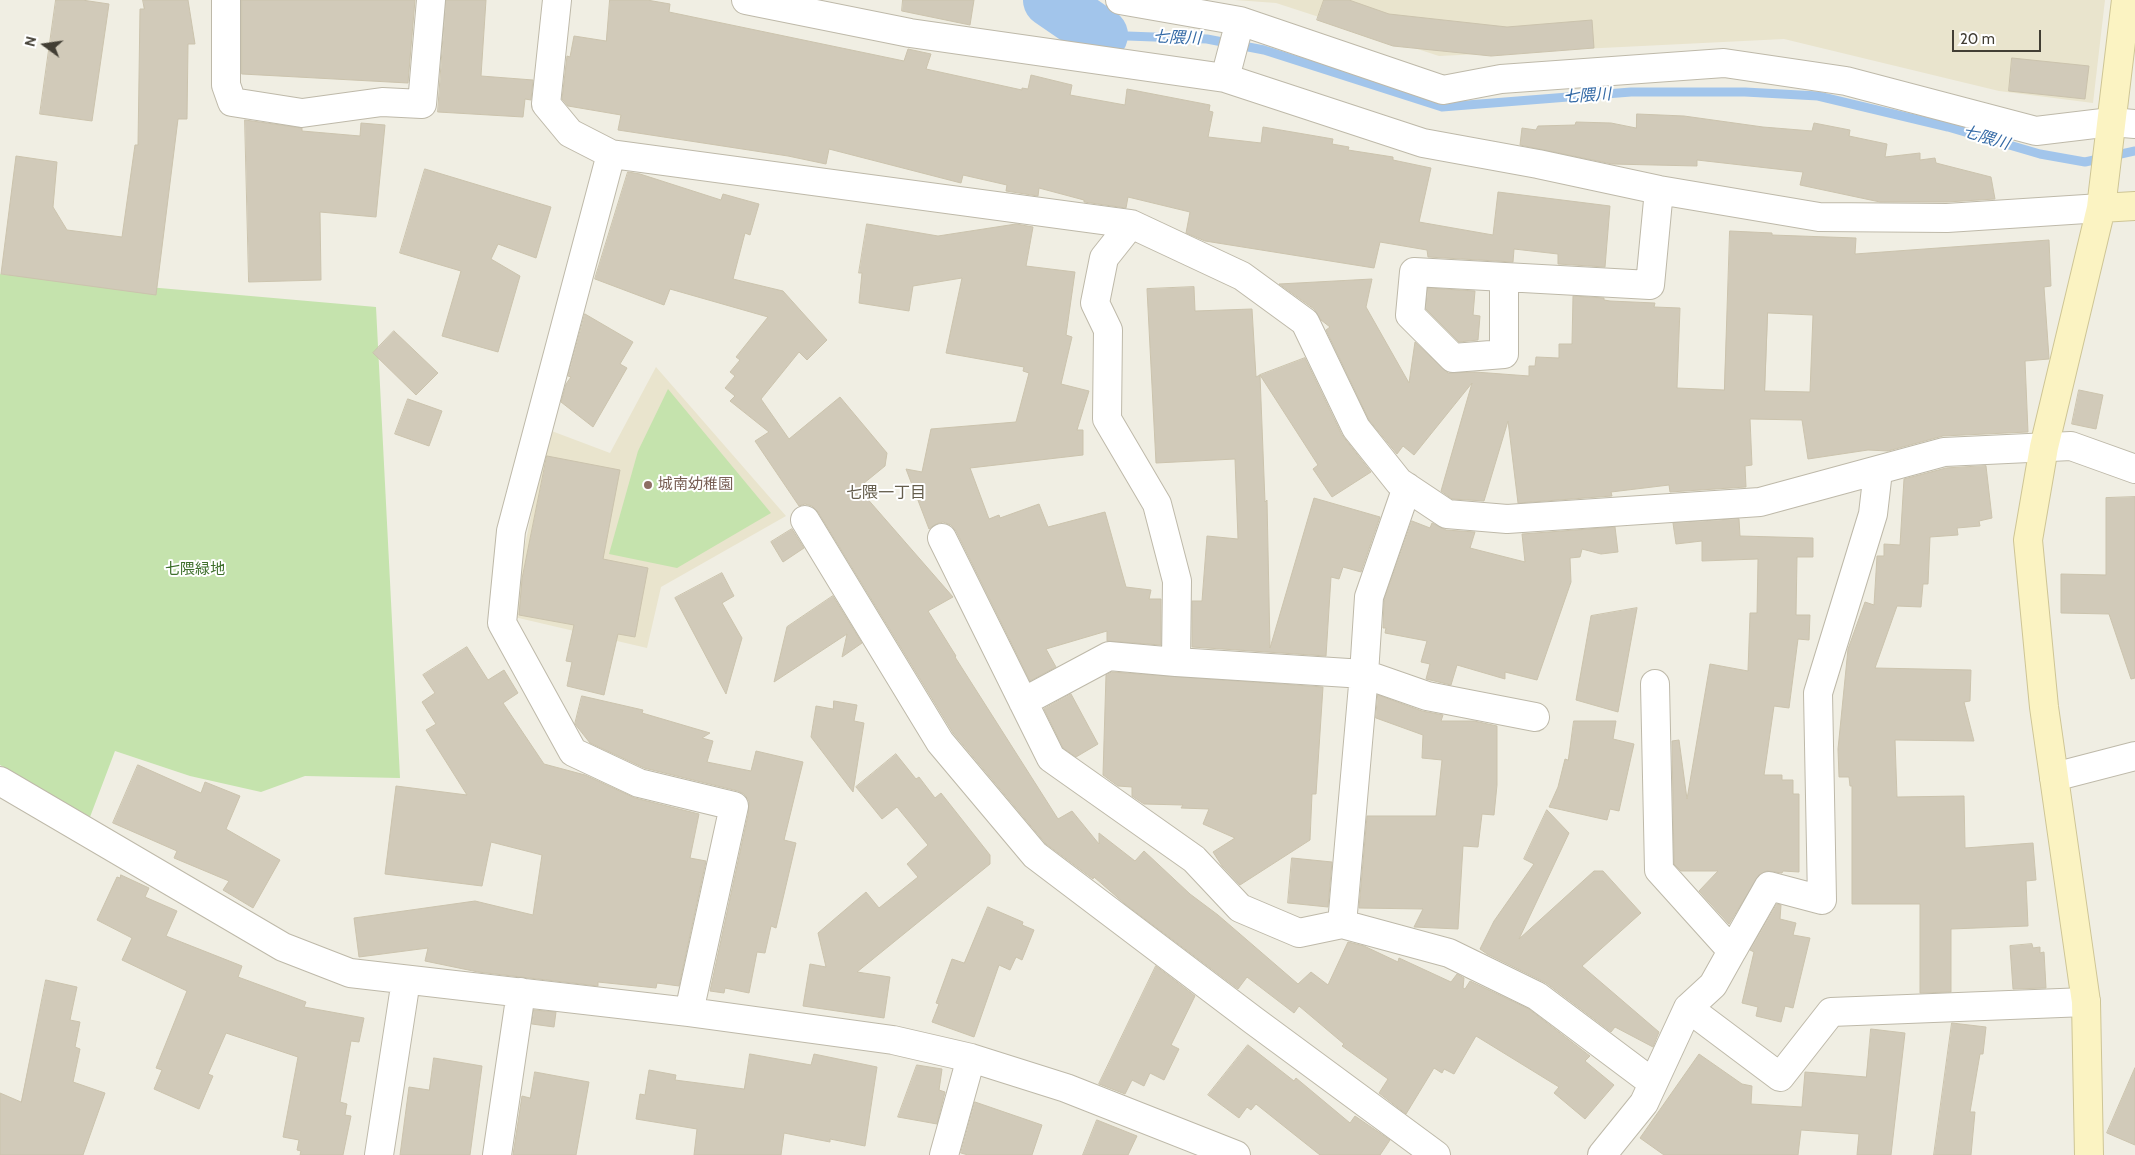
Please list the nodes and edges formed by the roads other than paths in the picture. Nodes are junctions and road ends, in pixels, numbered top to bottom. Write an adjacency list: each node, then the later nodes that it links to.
1 (226, 0): 2 (street)
2 (431, 0)
3 (557, 0): 10 (street)
4 (746, 0): 8 (street)
5 (1120, 0): 7 (street)
6 (2126, 0): 9 (street)
7 (1239, 28): 8 (street); 9 (street)
8 (1227, 70): 11 (street)
9 (2118, 129): 12 (street)
10 (611, 154): 14 (street); 36 (street)
11 (1659, 190): 12 (street); 15 (street)
12 (2102, 198): 13 (street); 16 (street)
13 (2135, 206)
14 (1131, 224): 19 (street); 22 (street)
15 (1504, 277)
16 (2044, 447): 17 (street); 18 (street); 28 (street)
17 (2135, 469)
18 (1878, 471): 19 (street); 31 (street)
19 (1407, 487): 23 (street)
20 (805, 520): 43 (street)
21 (942, 538): 25 (street)
22 (1176, 662): 23 (street); 25 (street)
23 (1364, 674): 26 (street); 30 (street)
24 (1655, 684): 31 (street)
25 (1023, 702): 30 (street)
26 (1536, 717)
27 (2135, 756): 28 (street)
28 (2054, 777): 34 (street)
29 (0, 781): 32 (street)
30 (1342, 924): 38 (street)
31 (1732, 951): 35 (street)
32 (406, 980): 33 (street); 39 (street)
33 (521, 992): 36 (street); 40 (street)
34 (2086, 1002): 35 (street); 45 (street)
35 (1688, 1008): 38 (street)
36 (689, 1012): 37 (street)
37 (971, 1058): 41 (street); 42 (street)
38 (1653, 1082): 44 (street)
39 (379, 1155)
40 (497, 1155)
41 (944, 1155)
42 (1236, 1155)
43 (1436, 1155)
44 (1602, 1155)
45 (2089, 1155)

